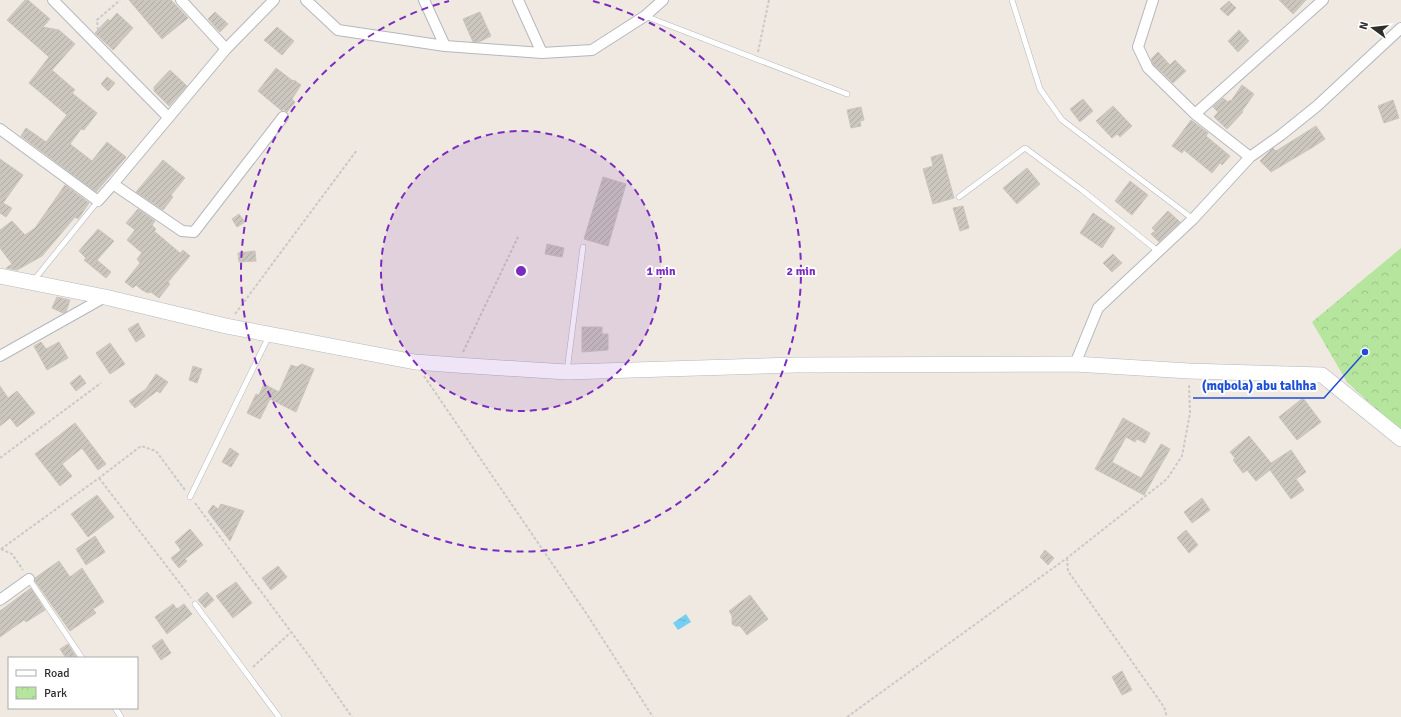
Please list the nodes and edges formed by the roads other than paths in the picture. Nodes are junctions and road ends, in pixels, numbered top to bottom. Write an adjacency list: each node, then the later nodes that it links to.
1 (53, 0): 18 (street)
2 (182, 0): 14 (street)
3 (274, 0): 14 (street)
4 (306, 0): 13 (street)
5 (424, 0): 13 (street)
6 (518, 0): 15 (street)
7 (663, 0): 11 (street)
8 (1012, 0): 25 (lane)
9 (1153, 0): 17 (street)
10 (1323, 0): 17 (street)
11 (646, 16): 15 (street); 16 (lane)
12 (1401, 28): 21 (street)
13 (445, 46): 15 (street)
14 (226, 49): 18 (street)
15 (542, 53)
16 (847, 94)
17 (1195, 114): 21 (street)
18 (168, 117): 22 (street)
19 (283, 117): 22 (street)
20 (0, 129): 24 (street)
21 (1250, 157): 25 (street)
22 (113, 184): 24 (street)
23 (959, 197): 27 (lane)
24 (98, 201): 29 (lane)
25 (1192, 219): 27 (street)
26 (583, 247): 34 (lane)
27 (1159, 252): 33 (street)
28 (0, 276): 29 (street)
29 (32, 282): 30 (street)
30 (104, 297): 31 (street); 32 (street)
31 (270, 333): 34 (street); 36 (lane)
32 (0, 356)
33 (1075, 364): 34 (street); 35 (street)
34 (567, 372)
35 (1401, 439)
36 (190, 497)
37 (29, 579): 38 (street); 40 (lane)
38 (0, 600)
39 (195, 604): 41 (lane)
40 (81, 657)
41 (279, 717)

